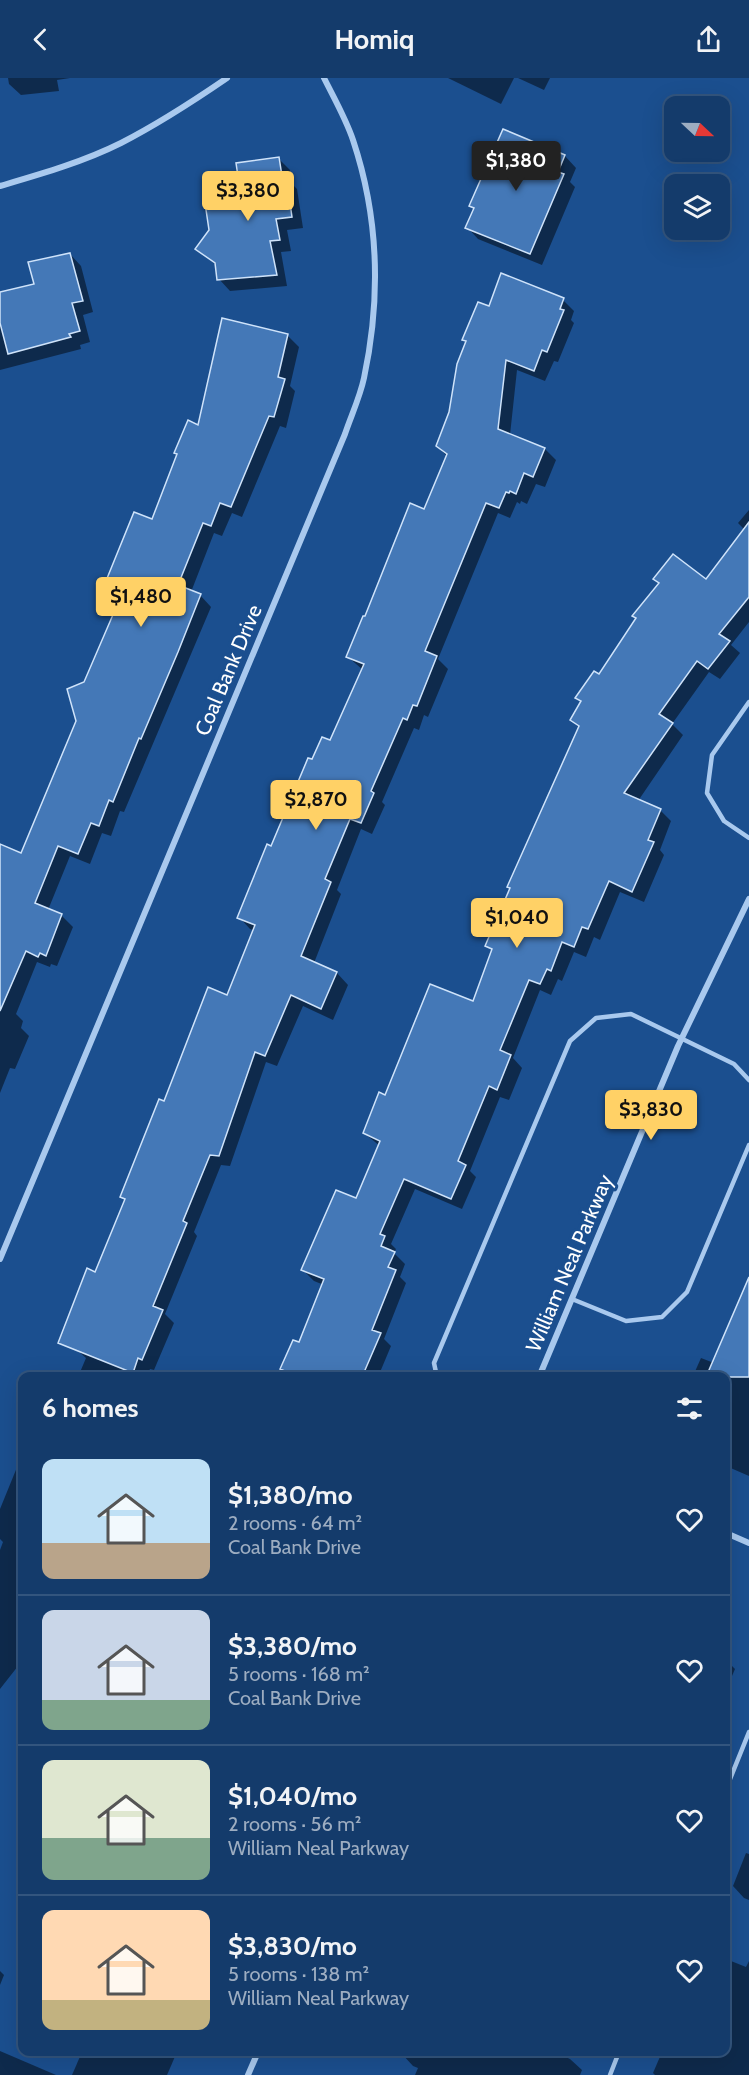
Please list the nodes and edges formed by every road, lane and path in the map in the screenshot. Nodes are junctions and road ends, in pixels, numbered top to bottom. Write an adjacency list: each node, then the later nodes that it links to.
1 (227, 78): 3 (street)
2 (324, 78): 10 (street, Coal Bank Drive)
3 (0, 186)
4 (749, 702): 5 (lane)
5 (749, 837)
6 (749, 899): 7 (street, William Neal Parkway)
7 (682, 1039): 8 (lane); 11 (street, William Neal Parkway); 12 (lane)
8 (749, 1080)
9 (749, 1145): 11 (lane)
10 (0, 1259)
11 (572, 1299): 13 (street, William Neal Parkway)
12 (436, 1372)
13 (542, 1372)
14 (730, 1535): 15 (street)
15 (749, 1543)
16 (749, 1732): 17 (lane)
17 (730, 1779)
18 (256, 2056): 20 (street)
19 (617, 2056): 21 (lane)
20 (248, 2075)
21 (610, 2075)

